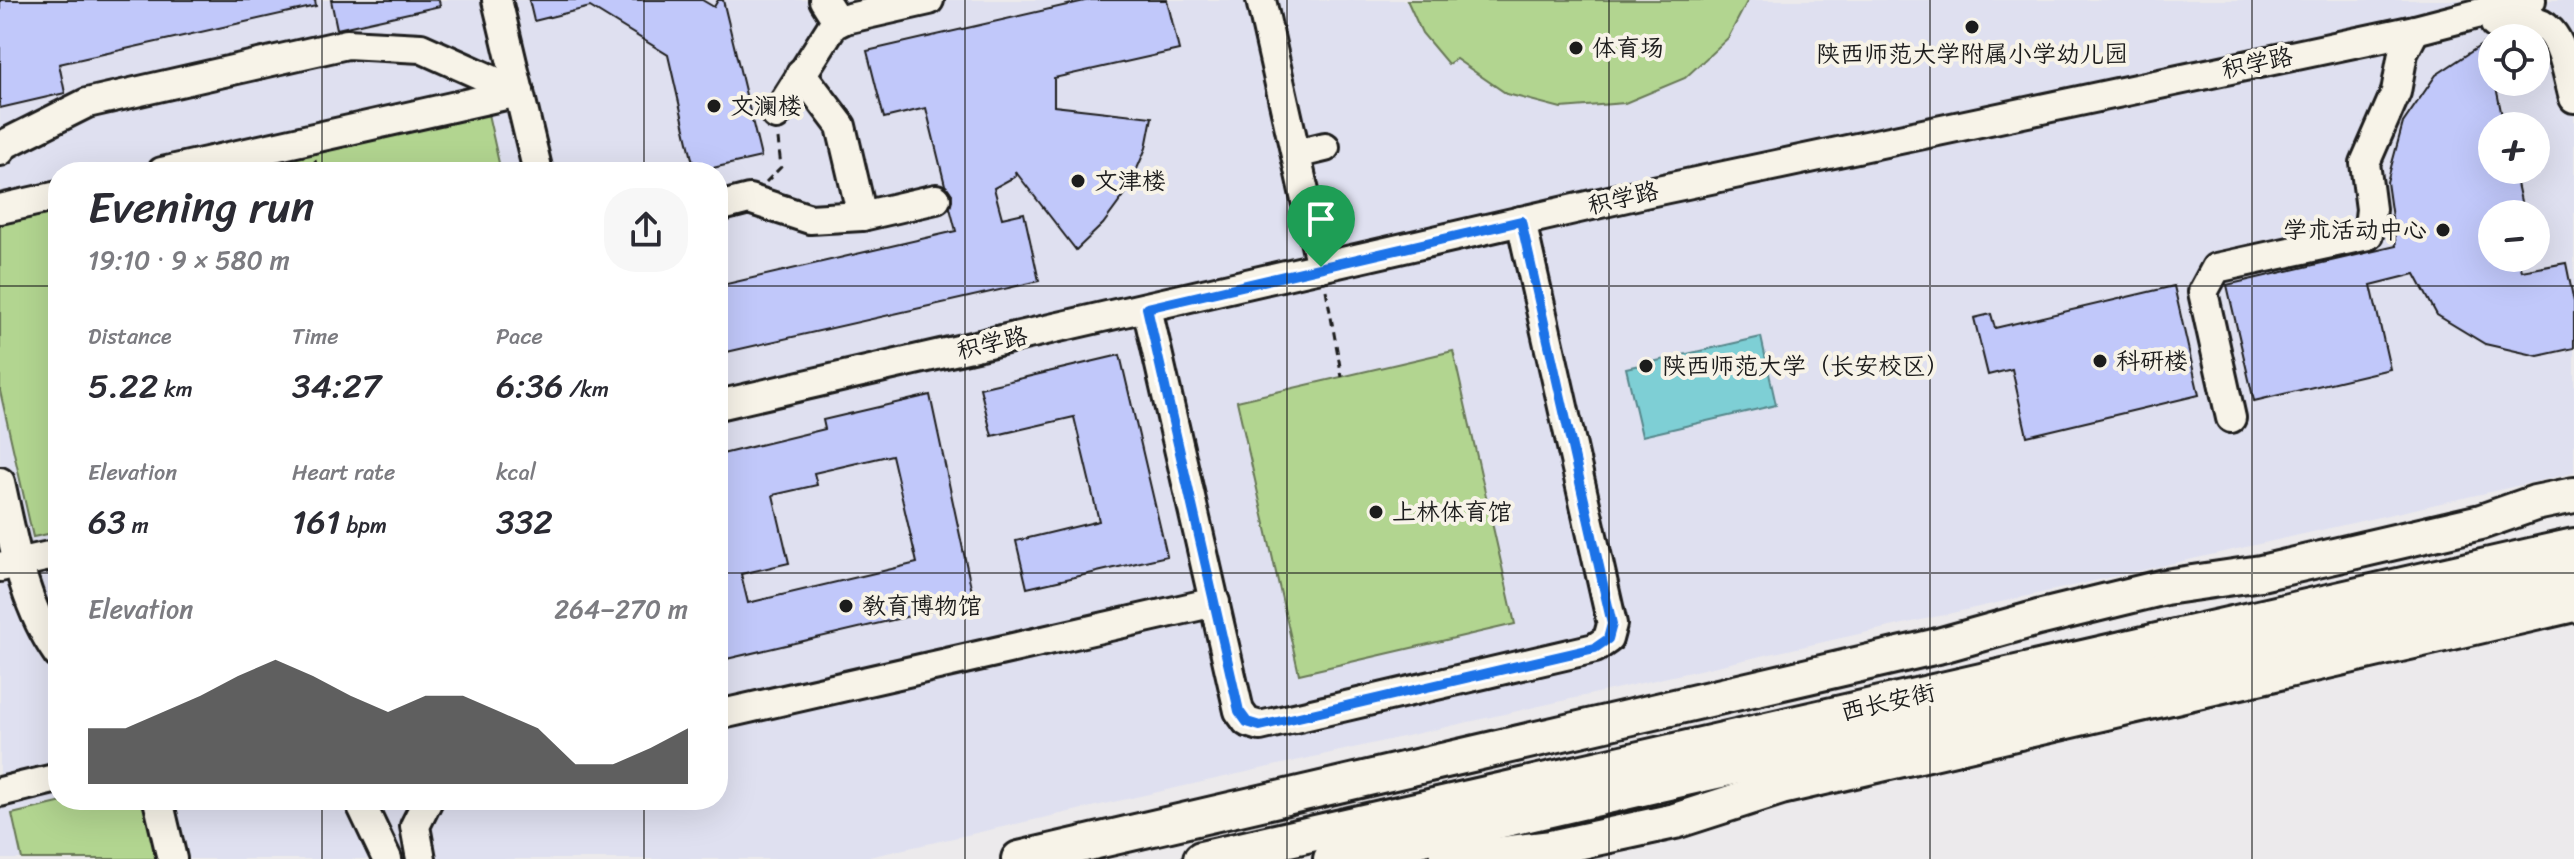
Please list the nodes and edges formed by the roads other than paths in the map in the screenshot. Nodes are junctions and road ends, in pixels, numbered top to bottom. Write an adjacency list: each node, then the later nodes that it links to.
1 (497, 0): 8 (street)
2 (929, 0): 5 (street)
3 (1261, 0): 13 (street)
4 (2531, 0): 6 (street, 积学路)
5 (831, 11): 7 (street)
6 (2409, 41): 9 (street); 21 (street, 积学路); 25 (street)
7 (801, 73): 10 (street); 20 (street)
8 (519, 92): 12 (street); 14 (street); 15 (street)
9 (2574, 98)
10 (776, 115)
11 (1325, 147): 13 (street)
12 (0, 151)
13 (1296, 154): 22 (street)
14 (207, 162)
15 (536, 162)
16 (48, 198): 19 (street)
17 (936, 199): 20 (street)
18 (728, 204): 20 (street)
19 (0, 209)
20 (862, 216)
21 (1521, 221): 22 (street, 积学路); 32 (street)
22 (1321, 267): 23 (street, 积学路)
23 (1147, 308): 24 (street, 积学路); 32 (street)
24 (728, 403)
25 (2231, 418)
26 (2574, 495): 45 (main road)
27 (2, 499): 30 (street)
28 (2574, 546): 46 (main road, 西长安街)
29 (48, 556): 30 (street)
30 (9, 565): 34 (street)
31 (2574, 575): 41 (main road, 西长安街)
32 (1215, 602): 35 (street)
33 (2574, 604): 41 (main road)
34 (48, 635)
35 (728, 713)
36 (48, 780): 37 (street)
37 (0, 792)
38 (160, 810): 42 (street)
39 (364, 810): 43 (street)
40 (423, 810): 44 (street)
41 (1450, 851): 47 (main road, 西长安街)
42 (172, 859)
43 (387, 859)
44 (421, 859)
45 (1019, 859)
46 (1201, 859)
47 (1331, 859)

